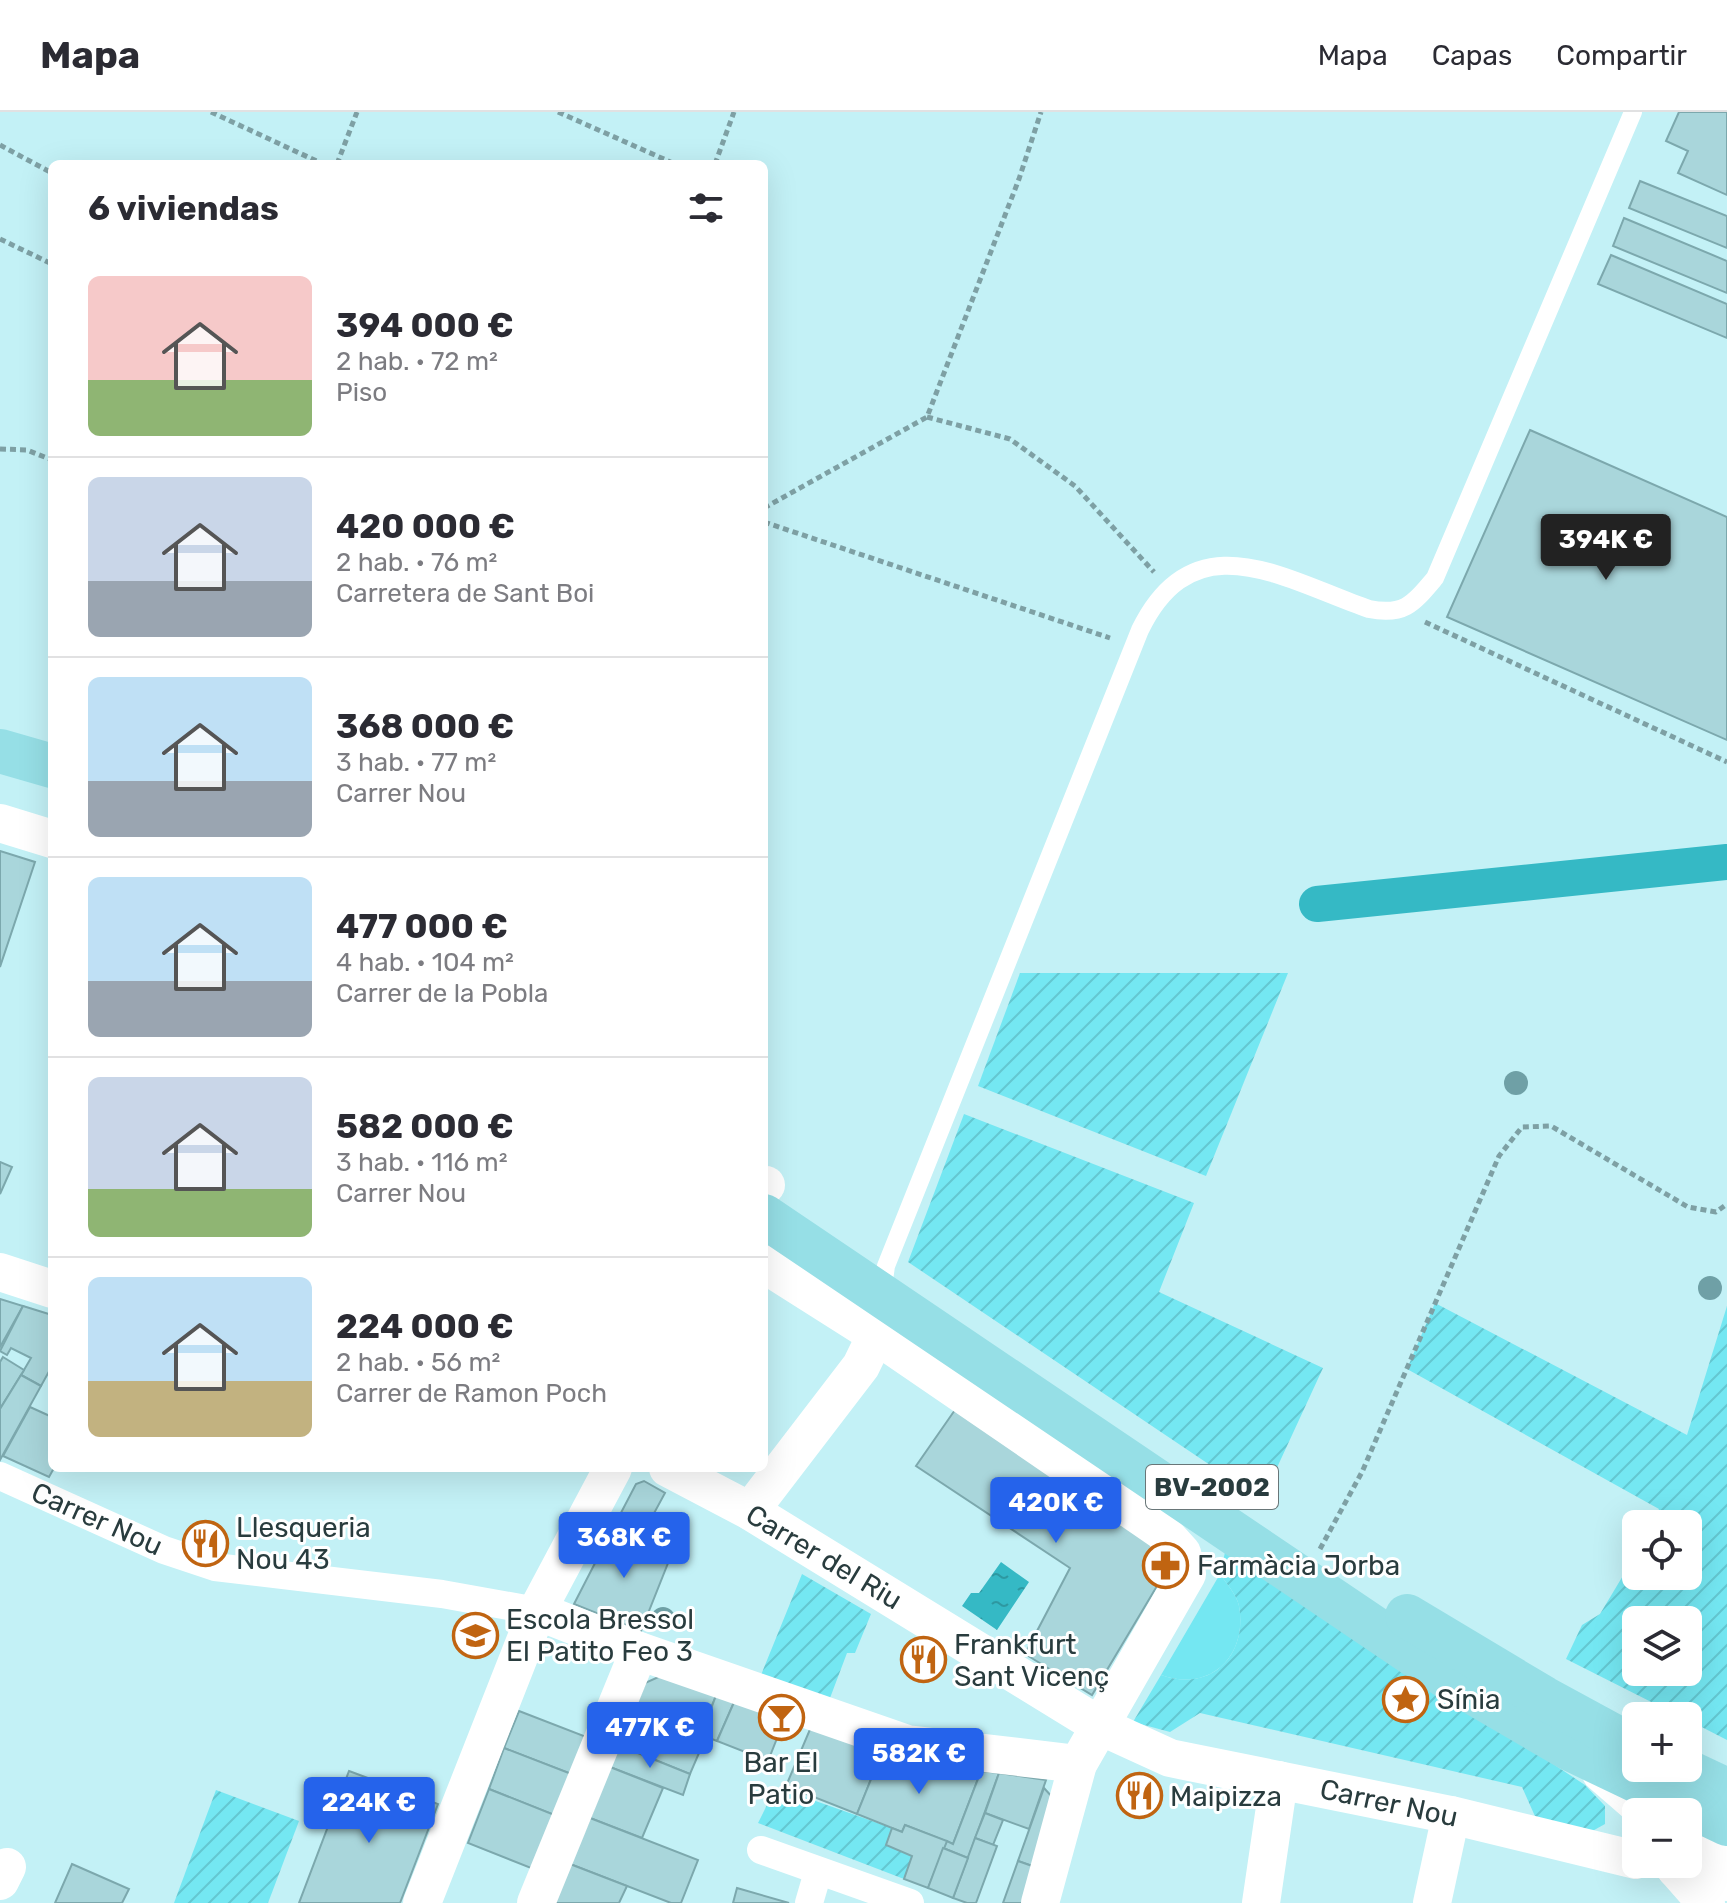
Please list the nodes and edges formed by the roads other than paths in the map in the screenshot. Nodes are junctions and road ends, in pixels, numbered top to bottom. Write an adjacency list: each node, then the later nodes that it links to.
1 (1633, 112): 12 (lane)
2 (0, 751): 3 (main road)
3 (48, 765)
4 (0, 778): 5 (main road)
5 (48, 790)
6 (0, 823): 7 (street)
7 (48, 838)
8 (768, 1197): 12 (main road, BV-2002)
9 (768, 1265): 12 (street)
10 (0, 1272): 11 (street)
11 (48, 1288)
12 (881, 1299): 16 (street); 19 (street); 20 (main road, BV-2002); 20 (main road, BV-2002)
13 (611, 1472): 17 (street)
14 (676, 1472): 16 (street, Carrer del Riu)
15 (0, 1476): 17 (street, Carrer Nou)
16 (750, 1511): 19 (street, Carrer del Riu)
17 (537, 1611): 18 (street, Carrer Nou); 32 (street)
18 (639, 1651): 21 (street, Carrer Nou); 33 (street)
19 (1100, 1726): 21 (street); 22 (street, Carrer Nou)
20 (1602, 1742): 25 (street, BV-2002); 29 (main road, BV-2002)
21 (1078, 1764): 36 (street)
22 (1279, 1780): 26 (street, Carrer Nou); 37 (street)
23 (1676, 1782): 29 (street)
24 (1685, 1782): 29 (main road, BV-2002)
25 (1634, 1786): 27 (street, BV-2002)
26 (1451, 1815): 27 (street, Carrer Nou); 38 (street)
27 (1589, 1849): 30 (street, Carrer Nou)
28 (761, 1850): 31 (street)
29 (1708, 1852): 39 (street, BV-2002)
30 (1622, 1857)
31 (818, 1872): 34 (street); 35 (street)
32 (422, 1903)
33 (536, 1903)
34 (809, 1903)
35 (910, 1903)
36 (1040, 1903)
37 (1261, 1903)
38 (1432, 1903)
39 (1708, 1903)

